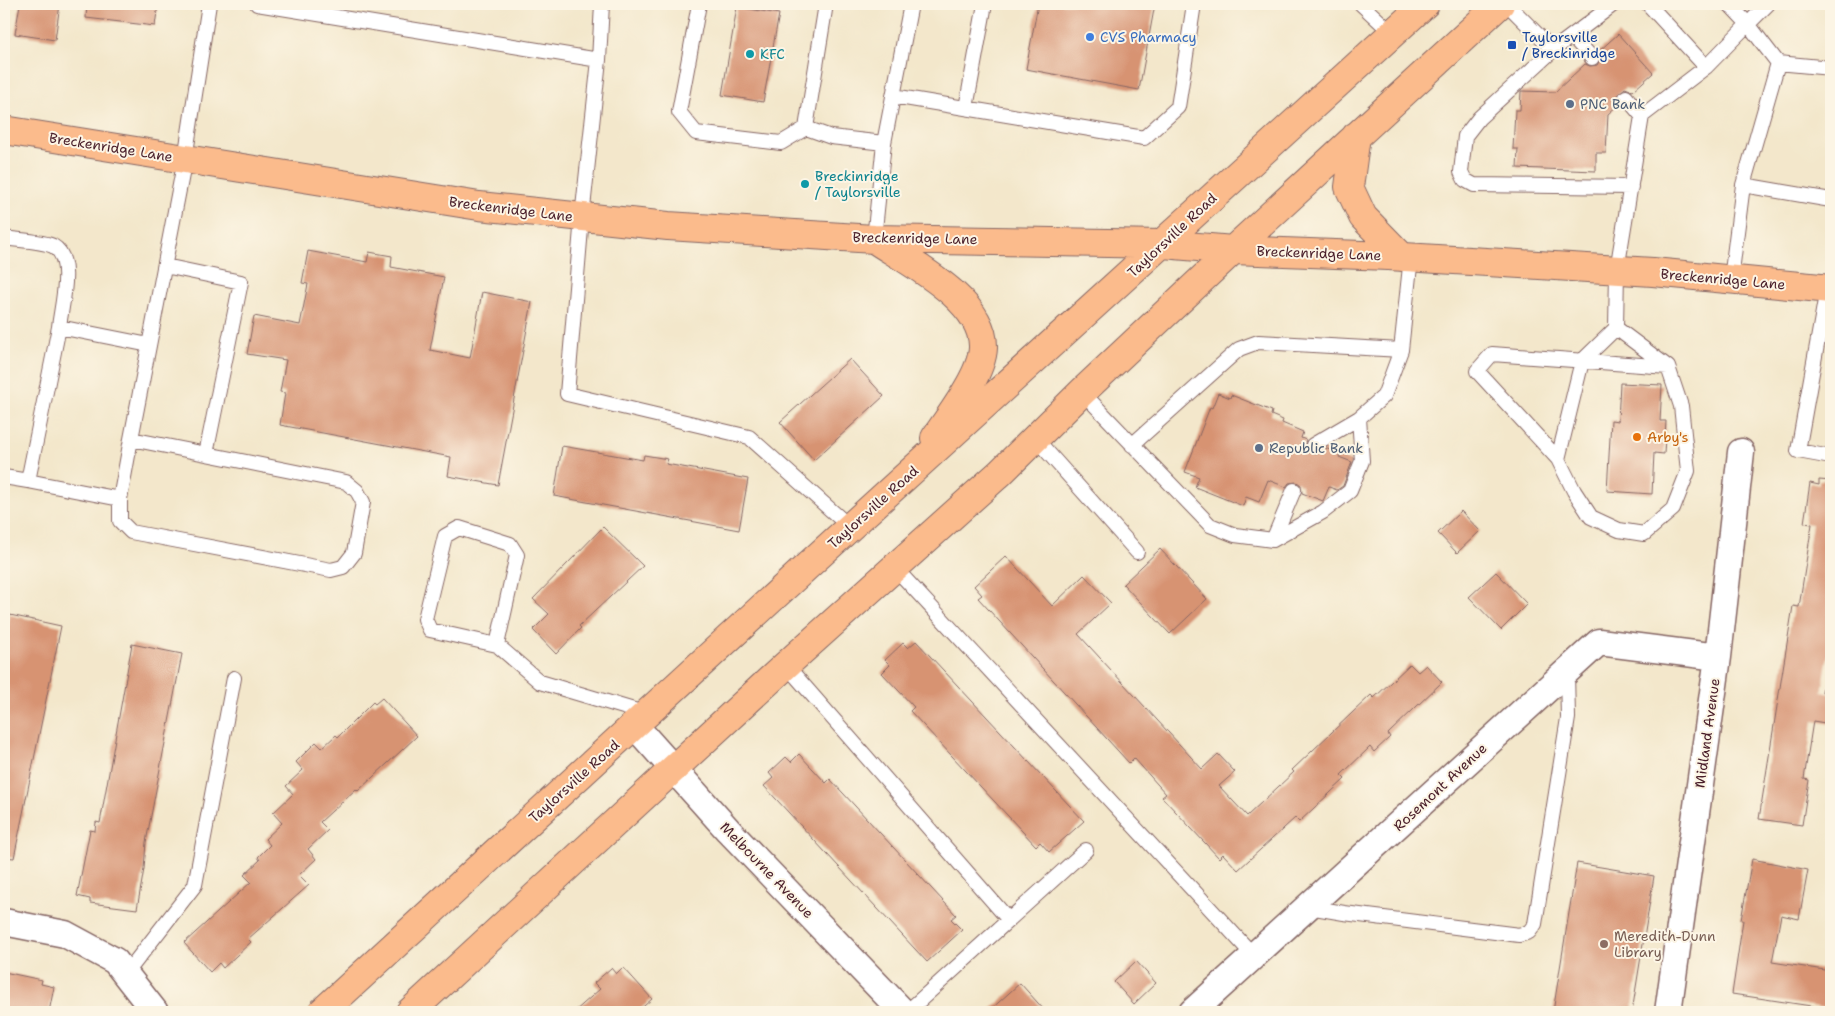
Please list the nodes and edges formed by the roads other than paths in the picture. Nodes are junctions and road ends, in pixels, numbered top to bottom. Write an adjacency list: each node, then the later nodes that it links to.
1 (208, 4): 34 (lane)
2 (257, 4): 22 (lane)
3 (602, 4): 22 (lane)
4 (699, 4): 30 (lane)
5 (826, 4): 30 (lane)
6 (911, 4): 26 (lane)
7 (985, 4): 28 (lane)
8 (1194, 4): 28 (lane)
9 (1361, 4): 18 (lane)
10 (1425, 4): 18 (main road, Taylorsville Road)
11 (1500, 4): 32 (main road)
12 (1507, 4): 20 (lane)
13 (1614, 4): 19 (lane)
14 (1648, 4): 24 (lane)
15 (1729, 4): 17 (lane)
16 (1768, 4): 17 (lane)
17 (1748, 24): 23 (lane); 24 (lane)
18 (1392, 33): 41 (main road, Taylorsville Road)
19 (1572, 36): 20 (lane); 21 (lane)
20 (1553, 50): 36 (lane)
21 (1592, 58)
22 (599, 60): 38 (lane)
23 (1778, 64): 25 (lane); 35 (lane)
24 (1706, 67): 29 (lane)
25 (1831, 68)
26 (893, 96): 28 (lane); 33 (lane)
27 (1626, 97): 29 (lane)
28 (966, 108)
29 (1642, 116): 36 (lane)
30 (806, 128): 33 (lane)
31 (4, 130): 34 (main road, Breckenridge Lane)
32 (1356, 136): 42 (main road); 43 (main road)
33 (884, 143): 40 (lane)
34 (185, 159): 38 (main road, Breckenridge Lane); 44 (lane)
35 (1743, 185): 37 (lane); 46 (lane)
36 (1631, 187): 45 (lane)
37 (1831, 200)
38 (582, 217): 40 (main road, Breckenridge Lane); 69 (lane)
39 (4, 238): 48 (lane)
40 (874, 239): 41 (main road, Breckenridge Lane); 64 (main road)
41 (1163, 244): 42 (main road, Breckenridge Lane); 64 (main road, Taylorsville Road)
42 (1233, 250): 43 (main road, Breckenridge Lane); 54 (main road)
43 (1406, 257): 45 (main road, Breckenridge Lane); 51 (lane)
44 (164, 266): 50 (lane); 61 (lane)
45 (1617, 270): 46 (main road, Breckenridge Lane); 49 (lane)
46 (1731, 279): 47 (main road, Breckenridge Lane)
47 (1829, 289): 62 (lane)
48 (59, 327): 50 (lane); 66 (lane)
49 (1616, 328): 52 (lane); 53 (lane)
50 (149, 345): 57 (lane)
51 (1401, 350): 55 (lane); 58 (lane)
52 (1582, 361): 53 (lane); 63 (lane); 63 (lane)
53 (1668, 367): 63 (lane)
54 (1082, 392): 56 (main road); 58 (lane)
55 (1359, 418): 59 (lane); 70 (lane)
56 (1035, 438): 71 (lane); 72 (main road)
57 (131, 439): 61 (lane); 68 (lane)
58 (1132, 445): 70 (lane)
59 (1313, 445)
60 (1741, 452): 74 (street, Midland Avenue)
61 (206, 454): 68 (lane)
62 (1831, 457)
63 (1558, 458)
64 (917, 468): 69 (main road, Taylorsville Road)
65 (4, 478): 66 (lane)
66 (28, 482): 68 (lane)
67 (1294, 490): 70 (lane)
68 (120, 499)
69 (851, 528): 78 (main road, Taylorsville Road)
70 (1273, 540)
71 (1137, 552)
72 (895, 568): 75 (main road); 84 (lane)
73 (497, 645): 73 (lane); 78 (lane)
74 (1718, 657): 76 (street, Rosemont Avenue); 92 (street, Midland Avenue)
75 (786, 665): 79 (main road); 82 (lane)
76 (1567, 669): 81 (street, Rosemont Avenue); 81 (lane)
77 (234, 678): 85 (lane)
78 (641, 720): 79 (street, Melbourne Avenue); 87 (main road, Taylorsville Road)
79 (672, 769): 88 (main road); 89 (street, Melbourne Avenue)
80 (1086, 850): 82 (lane)
81 (1309, 907): 84 (street, Rosemont Avenue)
82 (1009, 920): 90 (lane)
83 (4, 922): 85 (street)
84 (1254, 956): 91 (street, Rosemont Avenue)
85 (126, 974): 86 (street)
86 (155, 1012)
87 (322, 1012)
88 (410, 1012)
89 (903, 1012)
90 (907, 1012)
91 (1192, 1012)
92 (1668, 1012)

